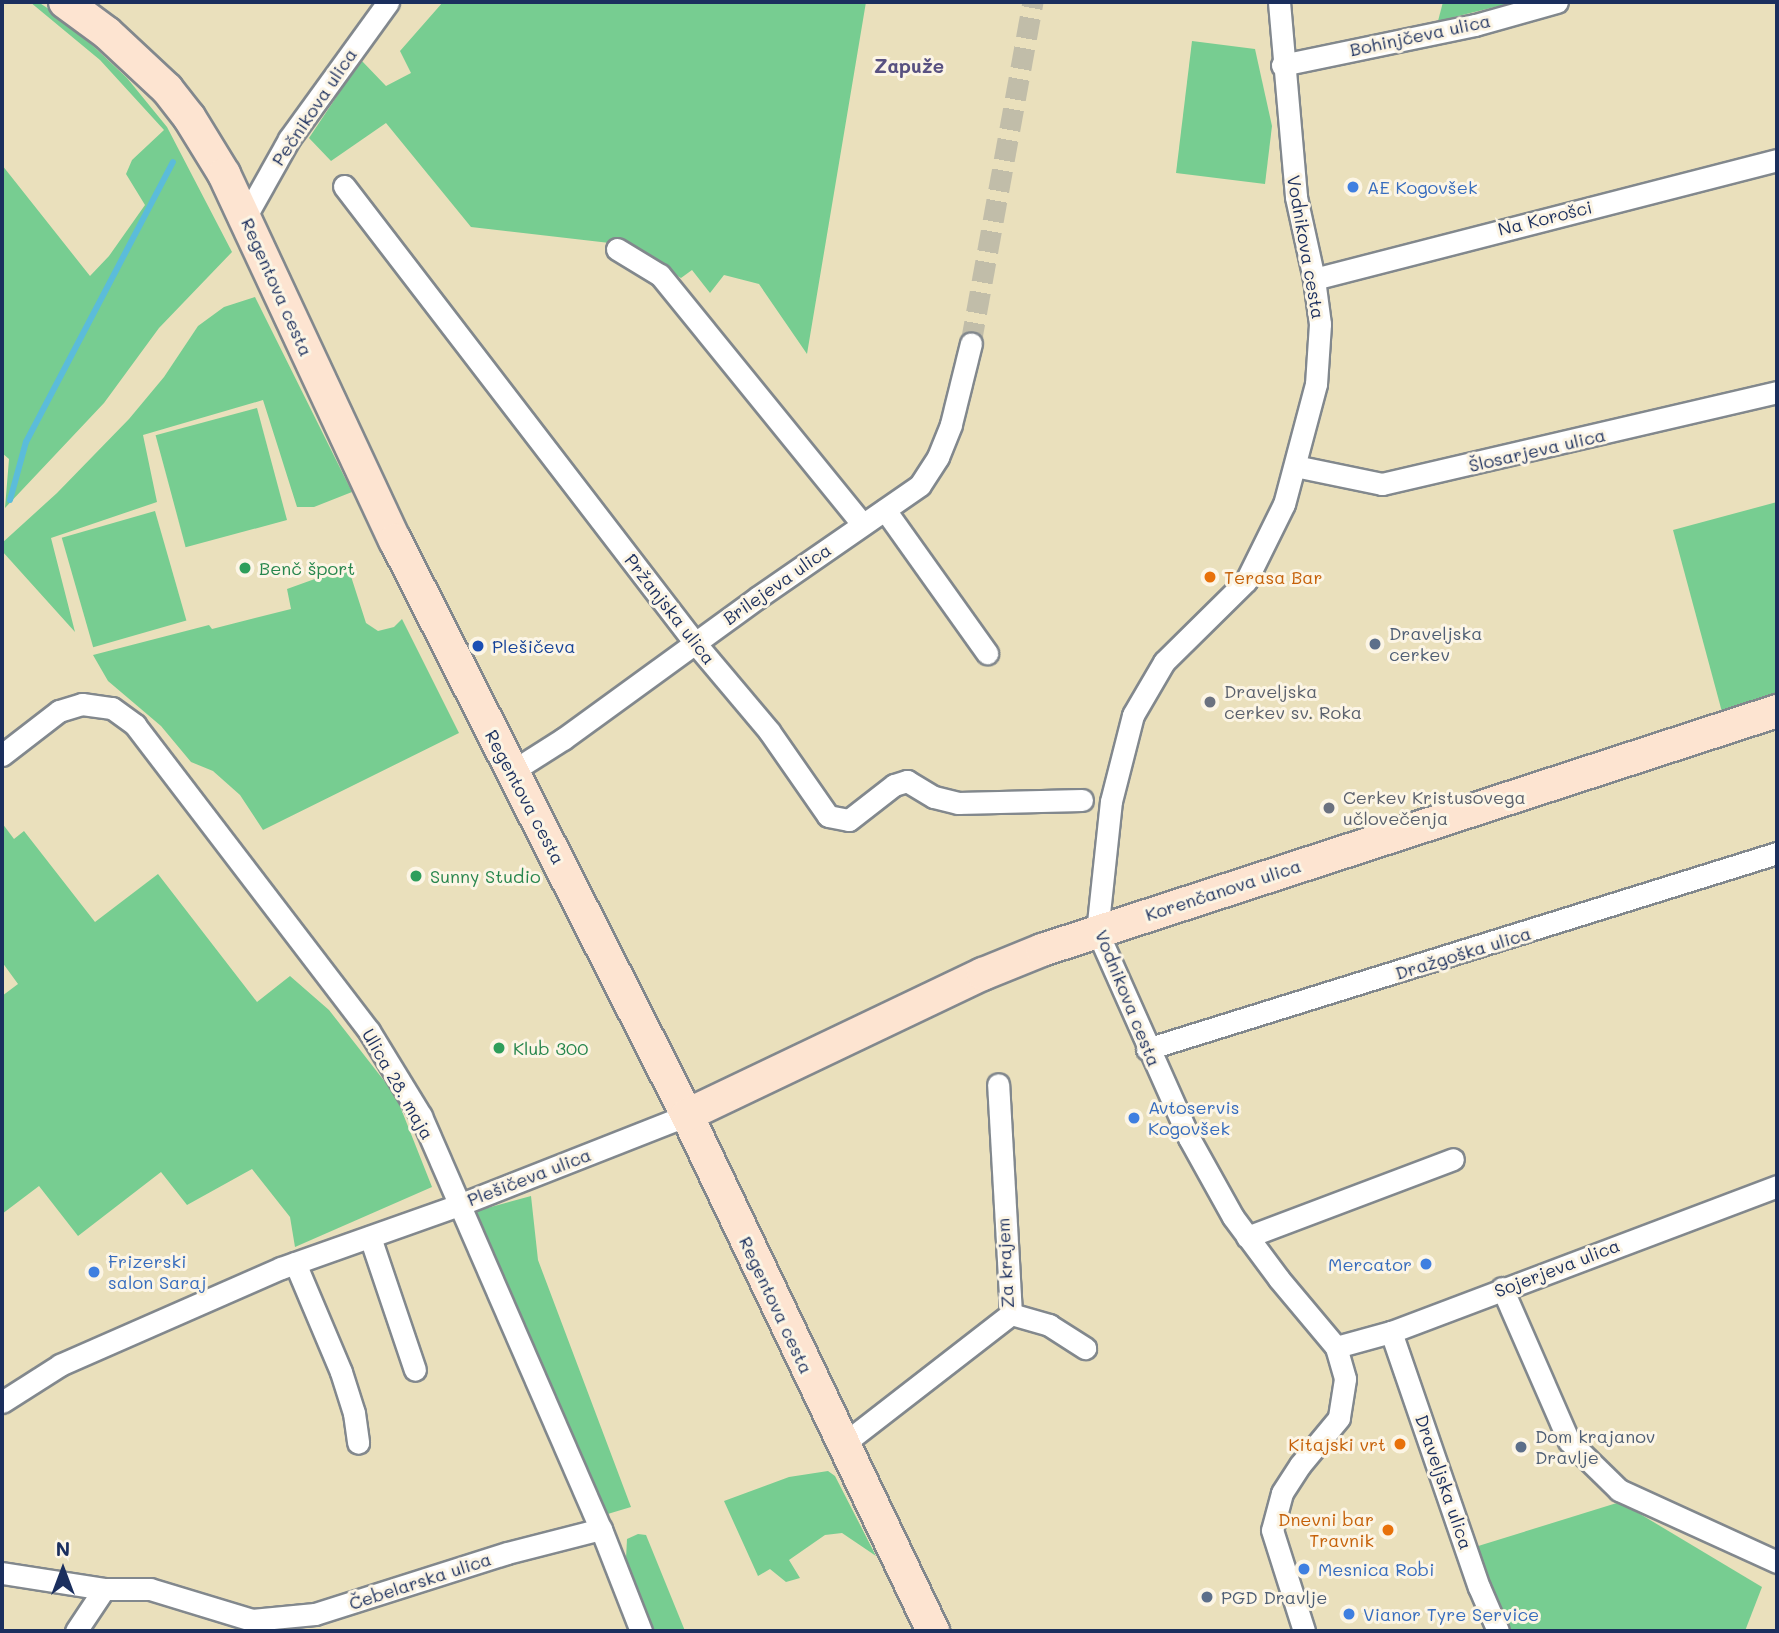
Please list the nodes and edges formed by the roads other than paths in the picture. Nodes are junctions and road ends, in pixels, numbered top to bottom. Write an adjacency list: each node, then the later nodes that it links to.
1 (65, 2): 8 (street, Regentova cesta)
2 (388, 2): 8 (street, Pečnikova ulica)
3 (1279, 2): 5 (street, Vodnikova cesta)
4 (1557, 2): 5 (street, Bohinjčeva ulica)
5 (1282, 65): 10 (street, Vodnikova cesta)
6 (1777, 160): 10 (street, Na Korošci)
7 (344, 186): 16 (street, Pržanjska ulica)
8 (246, 216): 20 (street, Regentova cesta)
9 (617, 249): 15 (street)
10 (1314, 279): 13 (street, Vodnikova cesta)
11 (971, 343): 14 (street, Brilejeva ulica)
12 (1777, 392): 13 (street, Šlosarjeva ulica)
13 (1295, 466): 23 (street, Vodnikova cesta)
14 (885, 510): 15 (street, Brilejeva ulica); 17 (street)
15 (862, 524): 16 (street, Brilejeva ulica)
16 (695, 643): 20 (street, Brilejeva ulica); 21 (street, Pržanjska ulica)
17 (987, 653)
18 (1777, 711): 23 (street, Korenčanova ulica)
19 (2, 755): 29 (street, Ulica 28. maja)
20 (511, 772): 26 (street, Regentova cesta)
21 (1082, 800)
22 (1777, 853): 24 (street, Dražgoška ulica)
23 (1097, 931): 24 (street, Vodnikova cesta); 26 (street, Korenčanova ulica)
24 (1147, 1049): 31 (street, Vodnikova cesta)
25 (998, 1084): 34 (street, Za krajem)
26 (687, 1115): 29 (street, Plešičeva ulica); 41 (street, Regentova cesta)
27 (1453, 1159): 31 (street)
28 (1777, 1186): 33 (street, Sojerjeva ulica)
29 (459, 1205): 30 (street, Plešičeva ulica); 42 (street, Ulica 28. maja)
30 (370, 1237): 32 (street, Plešičeva ulica); 38 (street)
31 (1247, 1237): 36 (street, Vodnikova cesta)
32 (295, 1263): 39 (street, Plešičeva ulica); 40 (street)
33 (1502, 1288): 35 (street, Sojerjeva ulica); 43 (street)
34 (1011, 1314): 37 (street); 41 (street, Za krajem)
35 (1391, 1332): 36 (street, Sojerjeva ulica); 51 (street, Draveljska ulica)
36 (1336, 1347): 50 (street, Vodnikova cesta)
37 (1085, 1348)
38 (415, 1370)
39 (2, 1402)
40 (358, 1443)
41 (842, 1445): 49 (street, Regentova cesta)
42 (601, 1529): 46 (street, Čebelarska ulica); 48 (street, Ulica 28. maja)
43 (1777, 1562)
44 (2, 1573): 45 (street, Čebelarska ulica)
45 (104, 1589): 46 (street, Čebelarska ulica); 47 (street)
46 (235, 1623)
47 (76, 1631)
48 (641, 1631)
49 (933, 1631)
50 (1304, 1631)
51 (1498, 1631)

